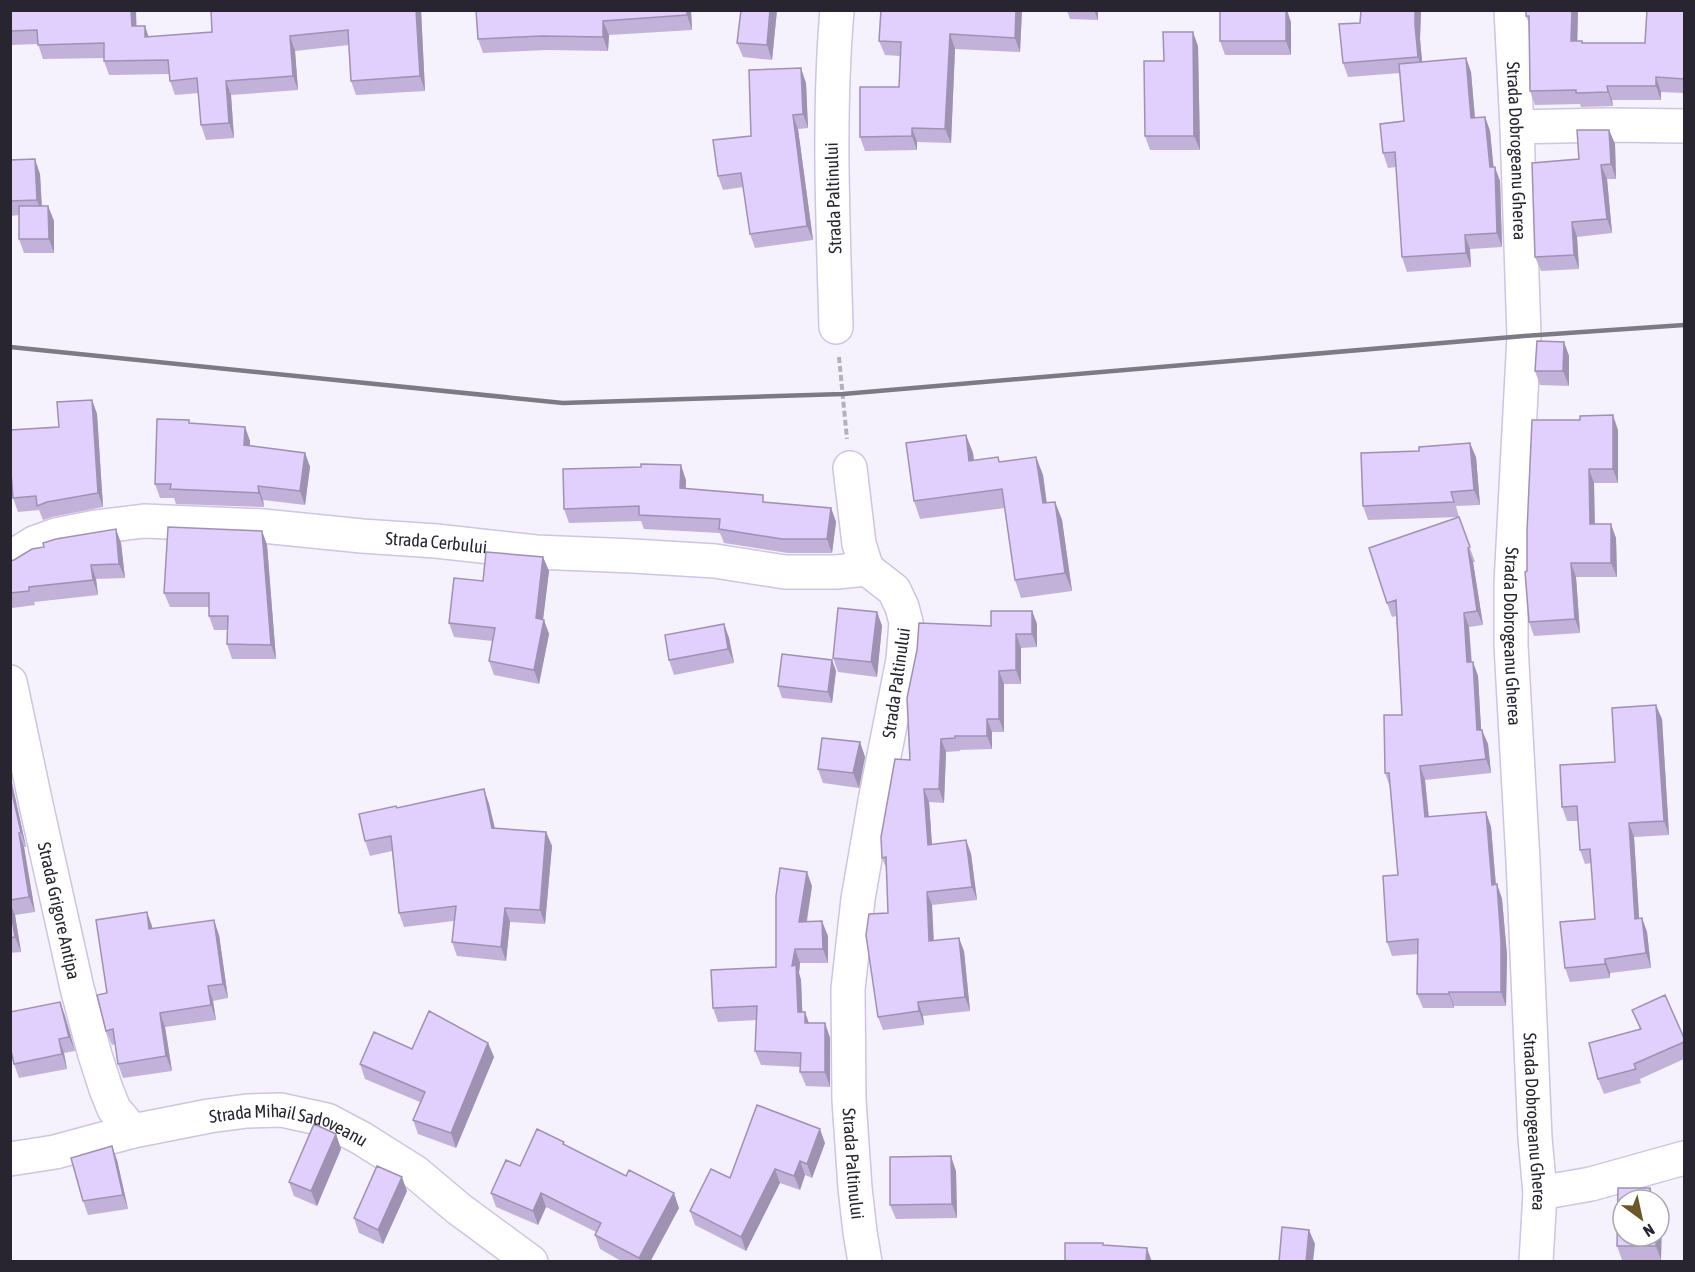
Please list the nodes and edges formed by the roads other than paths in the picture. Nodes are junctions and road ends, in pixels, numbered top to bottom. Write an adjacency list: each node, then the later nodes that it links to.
1 (837, 10): 5 (street, Strada Paltinului)
2 (1511, 10): 4 (street, Strada Dobrogeanu Gherea)
3 (1684, 126): 4 (street)
4 (1517, 127): 13 (street, Strada Dobrogeanu Gherea)
5 (836, 327)
6 (850, 468): 8 (street)
7 (10, 558): 8 (street, Strada Cerbului)
8 (867, 569): 15 (street, Strada Paltinului)
9 (10, 682): 10 (street, Strada Grigore Antipa)
10 (133, 1131): 12 (street, Strada Mihail Sadoveanu); 14 (street, Strada Mihail Sadoveanu)
11 (1684, 1158): 13 (street)
12 (10, 1159)
13 (1540, 1193): 16 (street, Strada Dobrogeanu Gherea)
14 (531, 1262)
15 (865, 1262)
16 (1536, 1262)

